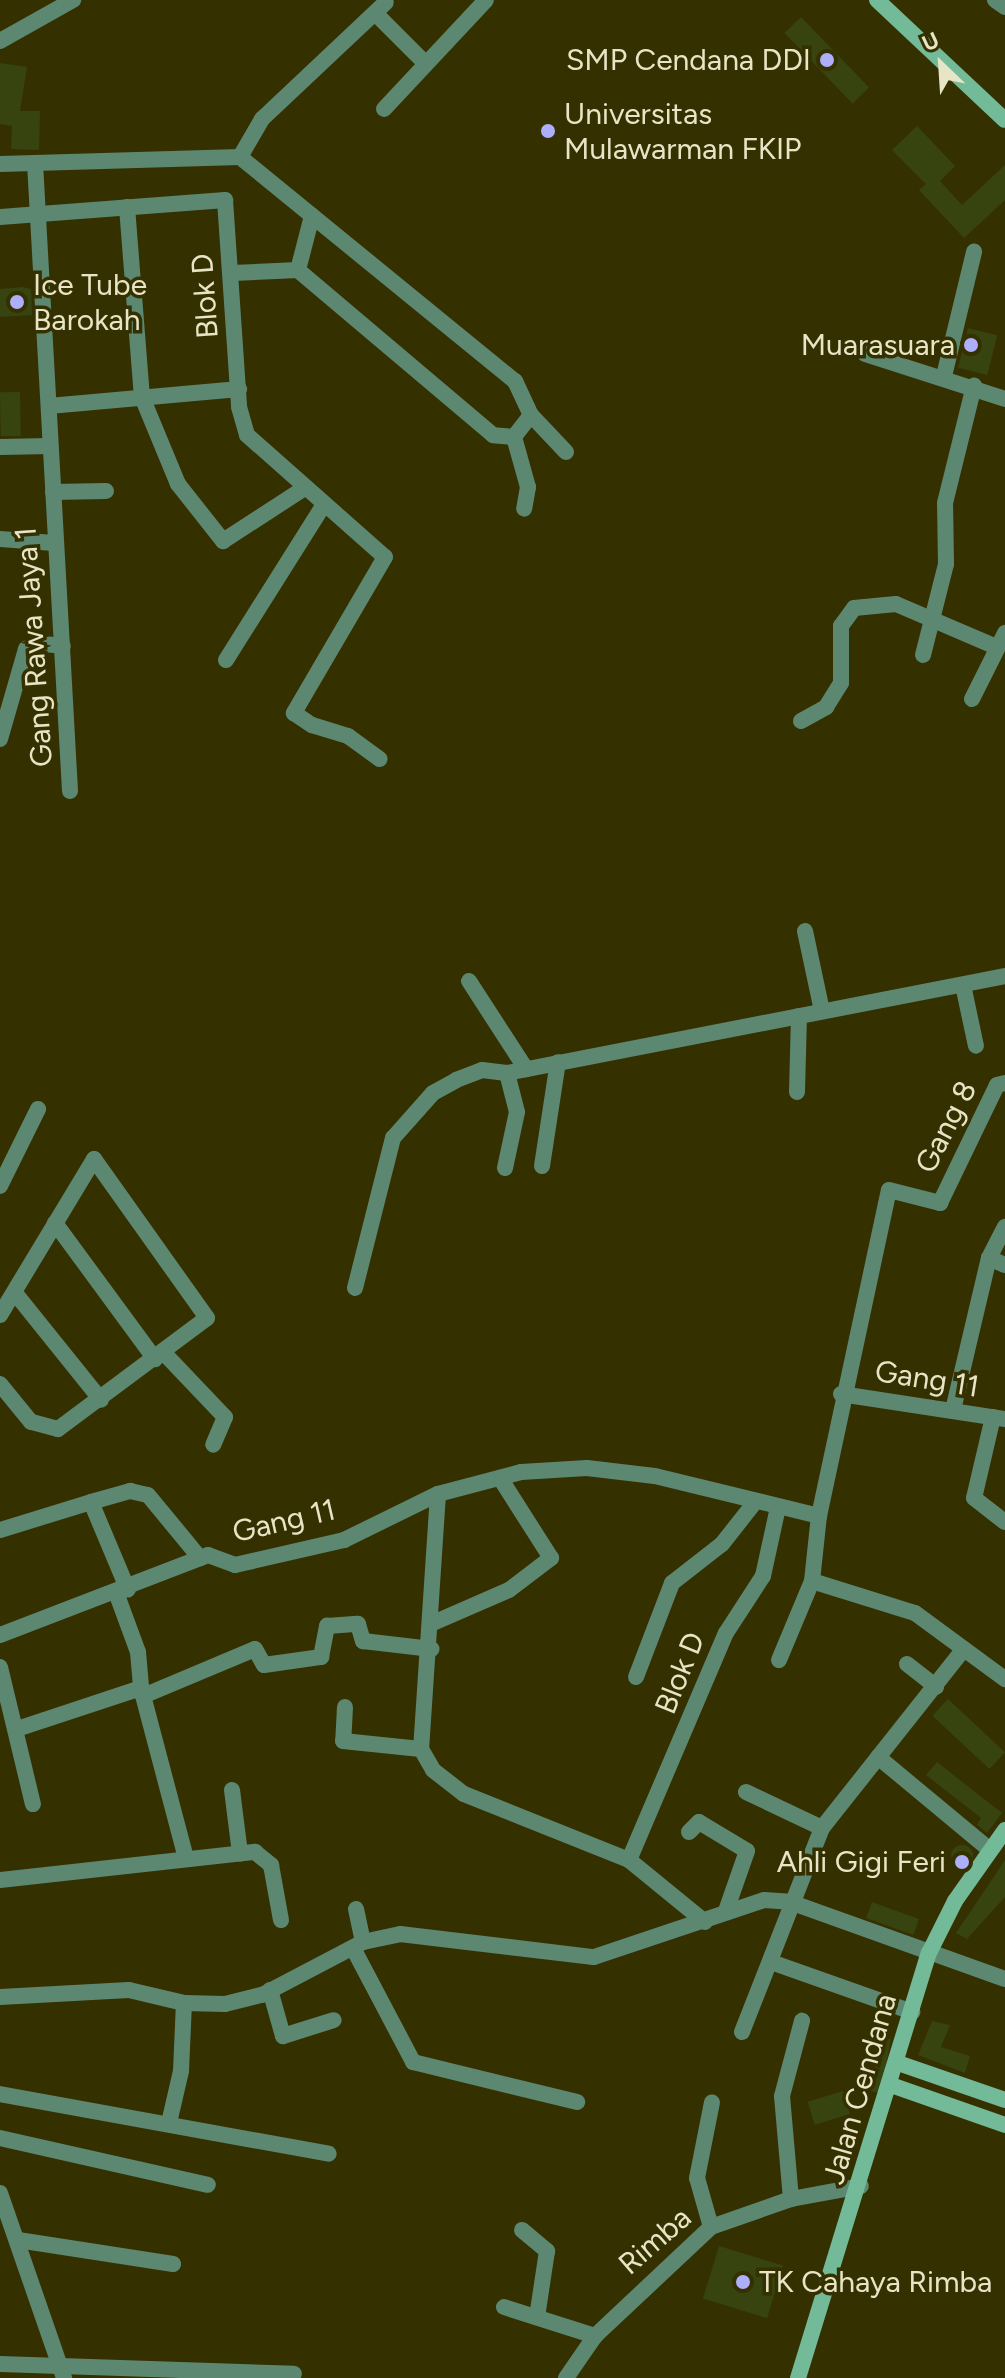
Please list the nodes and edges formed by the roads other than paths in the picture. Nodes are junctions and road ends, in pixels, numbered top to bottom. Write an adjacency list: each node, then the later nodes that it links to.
1 (73, 0): 7 (street)
2 (486, 0): 8 (street)
3 (877, 0): 10 (street)
4 (995, 0): 5 (street)
5 (1005, 7)
6 (381, 8): 8 (street); 11 (street)
7 (0, 41)
8 (426, 64): 9 (street)
9 (384, 109)
10 (1005, 120)
11 (240, 157): 12 (street); 16 (street)
12 (35, 163): 13 (street); 15 (street, Gang Rawa Jaya 1)
13 (0, 164)
14 (127, 207): 15 (street); 20 (street, Blok D); 25 (street)
15 (36, 215): 17 (street); 27 (street, Gang Rawa Jaya 1)
16 (312, 216): 19 (street); 28 (street)
17 (0, 217)
18 (974, 252): 22 (street)
19 (298, 270): 20 (street); 29 (street)
20 (232, 273): 24 (street, Blok D)
21 (865, 354): 22 (street)
22 (944, 376): 23 (street)
23 (974, 386): 26 (street); 40 (street)
24 (239, 389): 25 (street); 33 (street, Blok D)
25 (142, 397): 27 (street); 33 (street)
26 (1005, 399)
27 (49, 406): 30 (street, Gang Rawa Jaya 1)
28 (531, 415): 29 (street); 32 (street)
29 (514, 437): 37 (street)
30 (50, 446): 31 (street); 35 (street, Gang Rawa Jaya 1)
31 (0, 447)
32 (566, 452)
33 (303, 489): 36 (street, Blok D)
34 (106, 491): 35 (street)
35 (53, 492): 39 (street, Gang Rawa Jaya 1)
36 (323, 506): 45 (street); 49 (street, Blok D)
37 (524, 509)
38 (0, 539): 39 (street)
39 (54, 543): 42 (street, Gang Rawa Jaya 1)
40 (932, 617): 43 (street); 44 (street); 47 (street)
41 (1005, 633): 43 (street)
42 (63, 646): 48 (street); 50 (street, Gang Rawa Jaya 1)
43 (994, 646): 46 (street)
44 (923, 655)
45 (226, 660)
46 (972, 699)
47 (801, 721)
48 (0, 739)
49 (380, 759)
50 (70, 791)
51 (805, 931): 55 (street)
52 (1005, 976): 54 (street)
53 (469, 981): 59 (street)
54 (963, 985): 55 (street); 57 (street)
55 (822, 1011): 56 (street)
56 (799, 1016): 58 (street); 62 (street)
57 (976, 1046)
58 (558, 1062): 59 (street); 64 (street)
59 (526, 1069): 60 (street)
60 (507, 1073): 65 (street); 70 (street)
61 (1005, 1083): 75 (street, Gang 8)
62 (797, 1092)
63 (38, 1109): 66 (street)
64 (542, 1166)
65 (505, 1168)
66 (0, 1186)
67 (55, 1223): 71 (street); 73 (street); 73 (street)
68 (1005, 1227): 69 (street)
69 (997, 1261): 77 (street)
70 (355, 1288)
71 (15, 1293): 72 (street); 76 (street)
72 (0, 1315)
73 (159, 1356): 76 (street); 79 (street)
74 (0, 1384): 76 (street)
75 (841, 1394): 77 (street, Gang 11); 85 (street)
76 (101, 1400)
77 (953, 1410): 78 (street, Gang 11)
78 (999, 1418): 86 (street)
79 (213, 1445)
80 (500, 1478): 81 (street, Gang 11); 83 (street, Gang 11); 91 (street)
81 (438, 1494): 88 (street, Gang 11); 91 (street)
82 (91, 1502): 87 (street); 88 (street); 90 (street)
83 (755, 1502): 84 (street, Gang 11); 98 (street)
84 (778, 1507): 85 (street, Gang 11); 115 (street, Blok D)
85 (819, 1516): 89 (street)
86 (1005, 1522)
87 (0, 1530)
88 (200, 1558): 90 (street, Gang 11)
89 (812, 1581): 94 (street); 95 (street)
90 (122, 1592): 92 (street, Gang 11); 101 (street)
91 (433, 1623): 93 (street)
92 (0, 1635)
93 (432, 1649): 101 (street); 104 (street)
94 (964, 1649): 99 (street); 100 (street)
95 (779, 1660)
96 (907, 1664): 100 (street)
97 (0, 1667): 103 (street)
98 (636, 1677)
99 (1005, 1679)
100 (936, 1687): 105 (street)
101 (142, 1692): 103 (street); 114 (street)
102 (345, 1707): 104 (street)
103 (17, 1729): 108 (street)
104 (421, 1749): 115 (street)
105 (878, 1757): 109 (street); 112 (street)
106 (232, 1790): 113 (street)
107 (746, 1792): 109 (street)
108 (33, 1804)
109 (822, 1828): 117 (street)
110 (1005, 1830): 112 (street, Jalan Cendana)
111 (689, 1832): 119 (street)
112 (990, 1850): 123 (street, Jalan Cendana)
113 (240, 1853): 114 (street); 120 (street)
114 (186, 1858): 116 (street)
115 (629, 1860): 121 (street)
116 (0, 1880)
117 (790, 1902): 119 (street); 123 (street); 124 (street)
118 (356, 1909): 122 (street)
119 (726, 1911): 121 (street)
120 (281, 1920)
121 (705, 1922): 122 (street)
122 (358, 1945): 126 (street); 137 (street)
123 (929, 1953): 125 (street); 129 (street, Jalan Cendana)
124 (771, 1962): 129 (street); 132 (street)
125 (1005, 1979)
126 (270, 1990): 128 (street); 130 (street)
127 (0, 1997): 128 (street)
128 (184, 2003): 139 (street)
129 (912, 2012): 133 (street, Jalan Cendana)
130 (334, 2020)
131 (802, 2021): 146 (street)
132 (742, 2032)
133 (898, 2063): 134 (street, Jalan Cendana); 136 (street)
134 (891, 2085): 140 (street); 144 (street, Jalan Cendana)
135 (0, 2094): 139 (street)
136 (1005, 2100)
137 (577, 2102)
138 (712, 2102): 147 (street)
139 (169, 2123): 142 (street)
140 (1005, 2125)
141 (0, 2138): 143 (street)
142 (329, 2154)
143 (208, 2185)
144 (861, 2186): 146 (street, Rimba); 160 (street, Jalan Cendana)
145 (0, 2193): 149 (street)
146 (791, 2199): 147 (street, Rimba)
147 (711, 2227): 153 (street, Rimba)
148 (522, 2230): 152 (street)
149 (18, 2240): 150 (street); 155 (street)
150 (173, 2264)
151 (504, 2307): 152 (street)
152 (537, 2317): 153 (street)
153 (595, 2336): 159 (street, Rimba)
154 (0, 2364): 155 (street)
155 (62, 2370): 156 (street)
156 (140, 2372): 157 (street)
157 (230, 2373): 158 (street)
158 (294, 2374)
159 (566, 2378)
160 (798, 2378)

